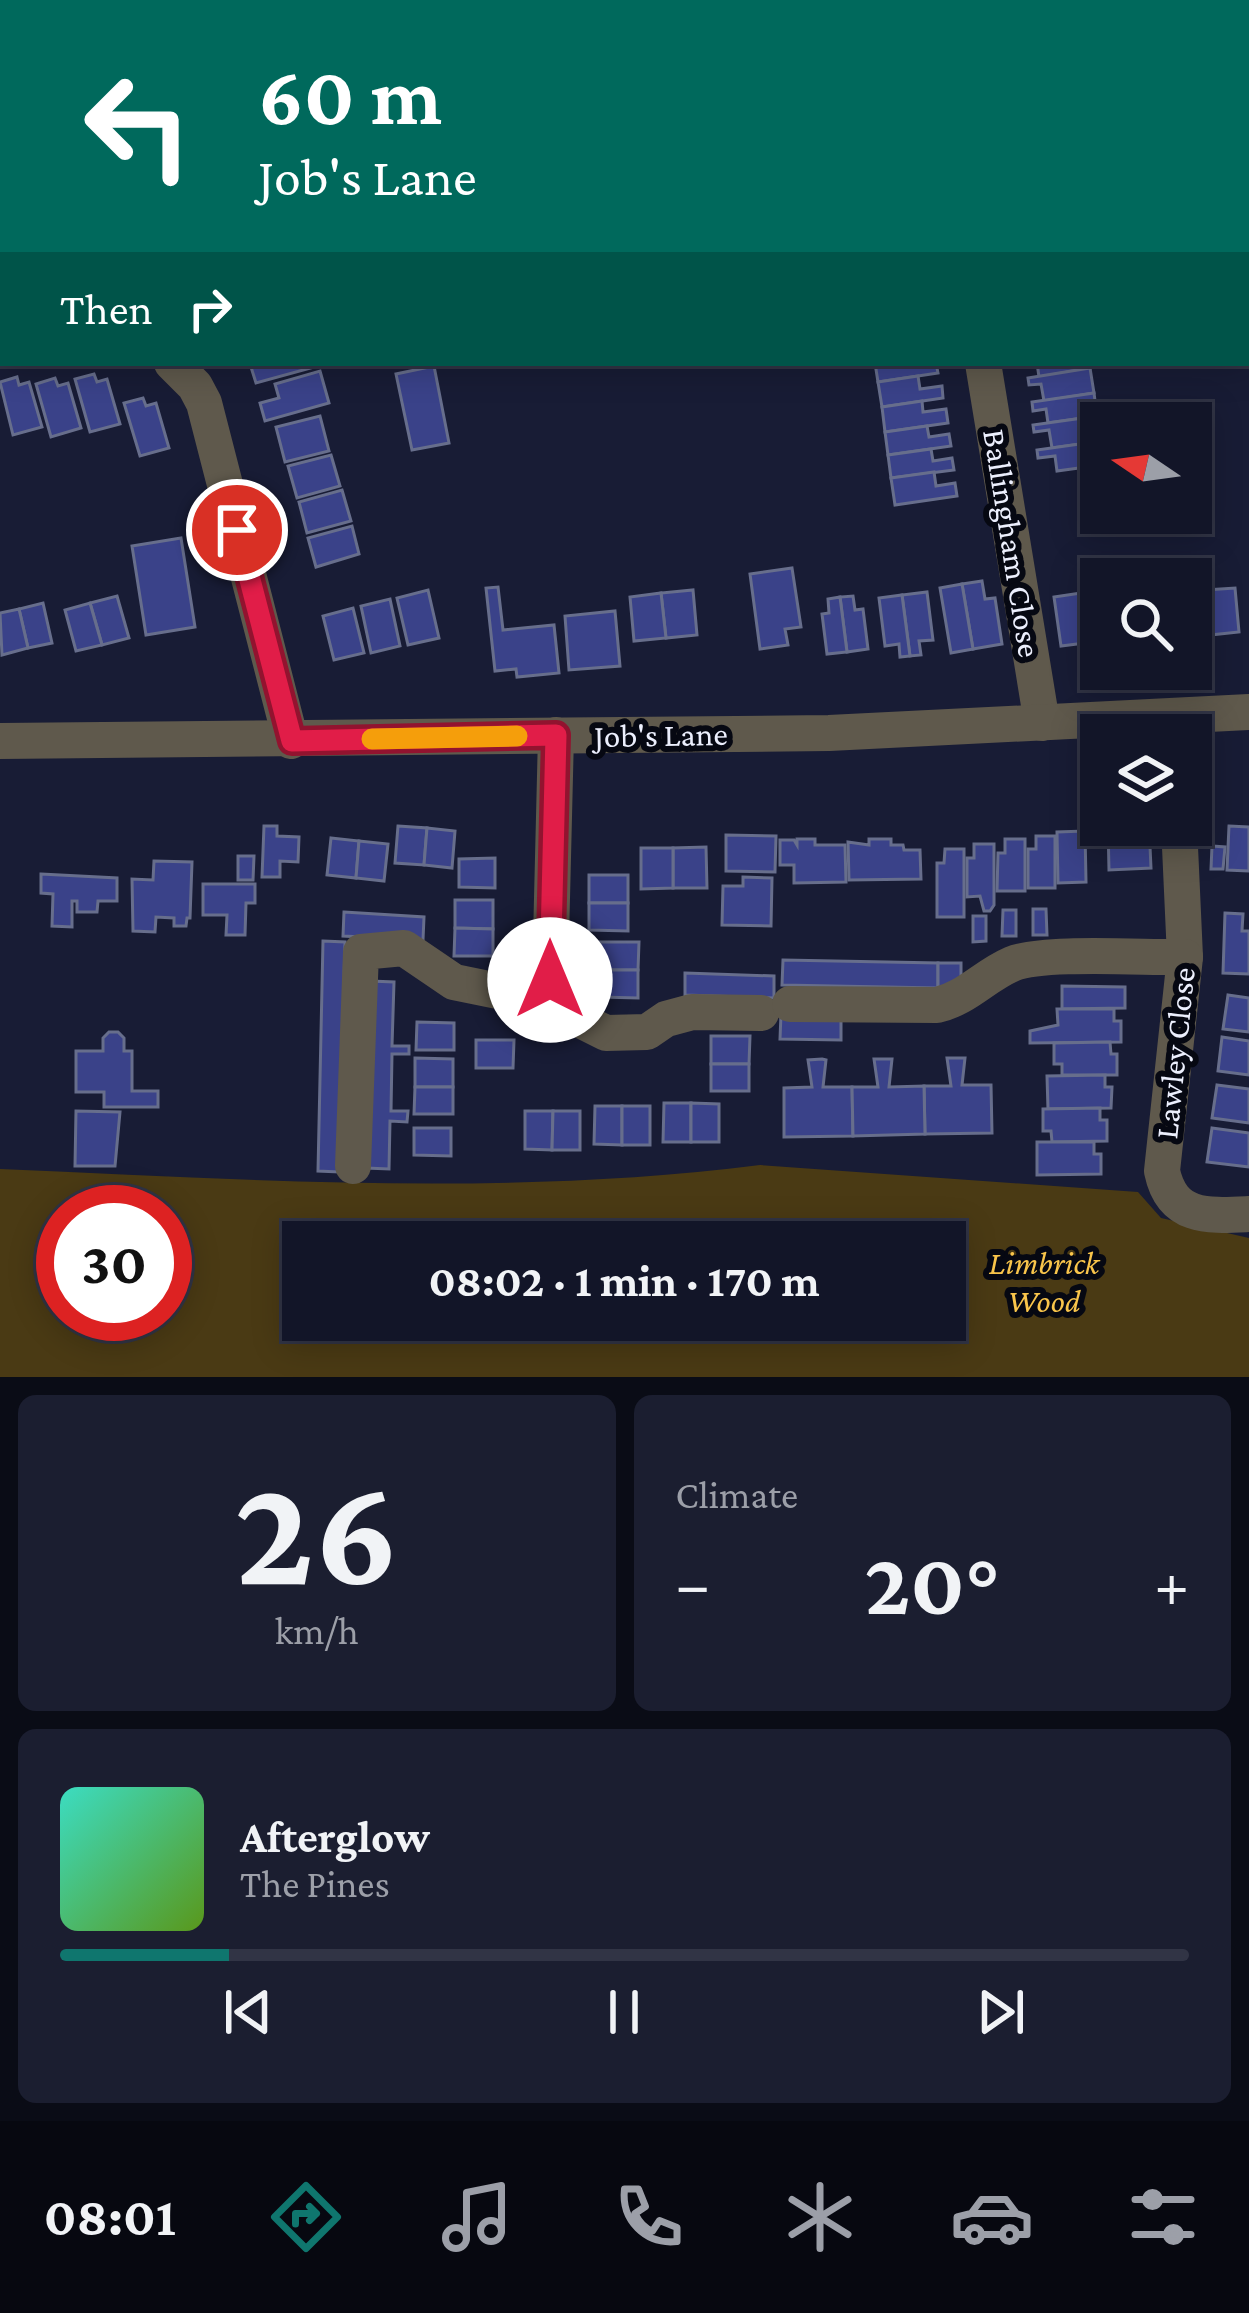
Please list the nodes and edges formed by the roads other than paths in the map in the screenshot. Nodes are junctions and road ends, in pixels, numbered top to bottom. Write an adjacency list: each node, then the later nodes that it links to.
1 (175, 366): 8 (street)
2 (982, 366): 5 (street, Ballingham Close)
3 (1249, 712): 4 (street, Job's Lane)
4 (1212, 719)
5 (1042, 723): 6 (street, Job's Lane); 7 (street, Job's Lane)
6 (1080, 724)
7 (556, 735): 8 (street, Job's Lane); 12 (street)
8 (292, 741): 9 (street, Job's Lane)
9 (0, 742)
10 (1180, 846): 11 (street, Lawley Close)
11 (1185, 957): 12 (street); 14 (street, Lawley Close)
12 (550, 980): 13 (street)
13 (353, 1166)
14 (1249, 1214)

